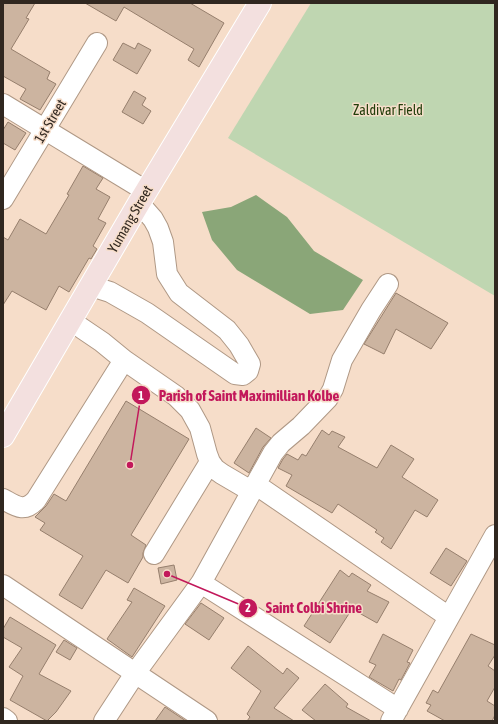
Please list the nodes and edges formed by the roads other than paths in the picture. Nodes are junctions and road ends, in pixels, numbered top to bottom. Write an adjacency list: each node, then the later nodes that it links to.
1 (260, 3): 5 (main road, Yumang Street)
2 (97, 43): 4 (street, 1st Street)
3 (3, 104): 4 (street)
4 (45, 129): 5 (street); 6 (street, 1st Street)
5 (143, 197): 8 (main road, Yumang Street); 10 (street)
6 (3, 199)
7 (388, 284): 15 (street)
8 (91, 286): 9 (main road, Yumang Street); 11 (street)
9 (71, 321): 12 (street); 13 (main road, Yumang Street)
10 (216, 322): 11 (street); 11 (street)
11 (199, 350)
12 (124, 360): 14 (street); 16 (street)
13 (3, 436)
14 (210, 462): 15 (street); 18 (street)
15 (253, 488): 19 (street); 21 (street)
16 (3, 499)
17 (495, 535): 21 (street)
18 (154, 554)
19 (201, 582): 22 (street); 23 (street)
20 (3, 585): 22 (street)
21 (449, 617): 23 (street)
22 (136, 672): 26 (street); 27 (street)
23 (394, 715)
24 (3, 718): 25 (street)
25 (7, 721)
26 (104, 721)
27 (207, 721)

